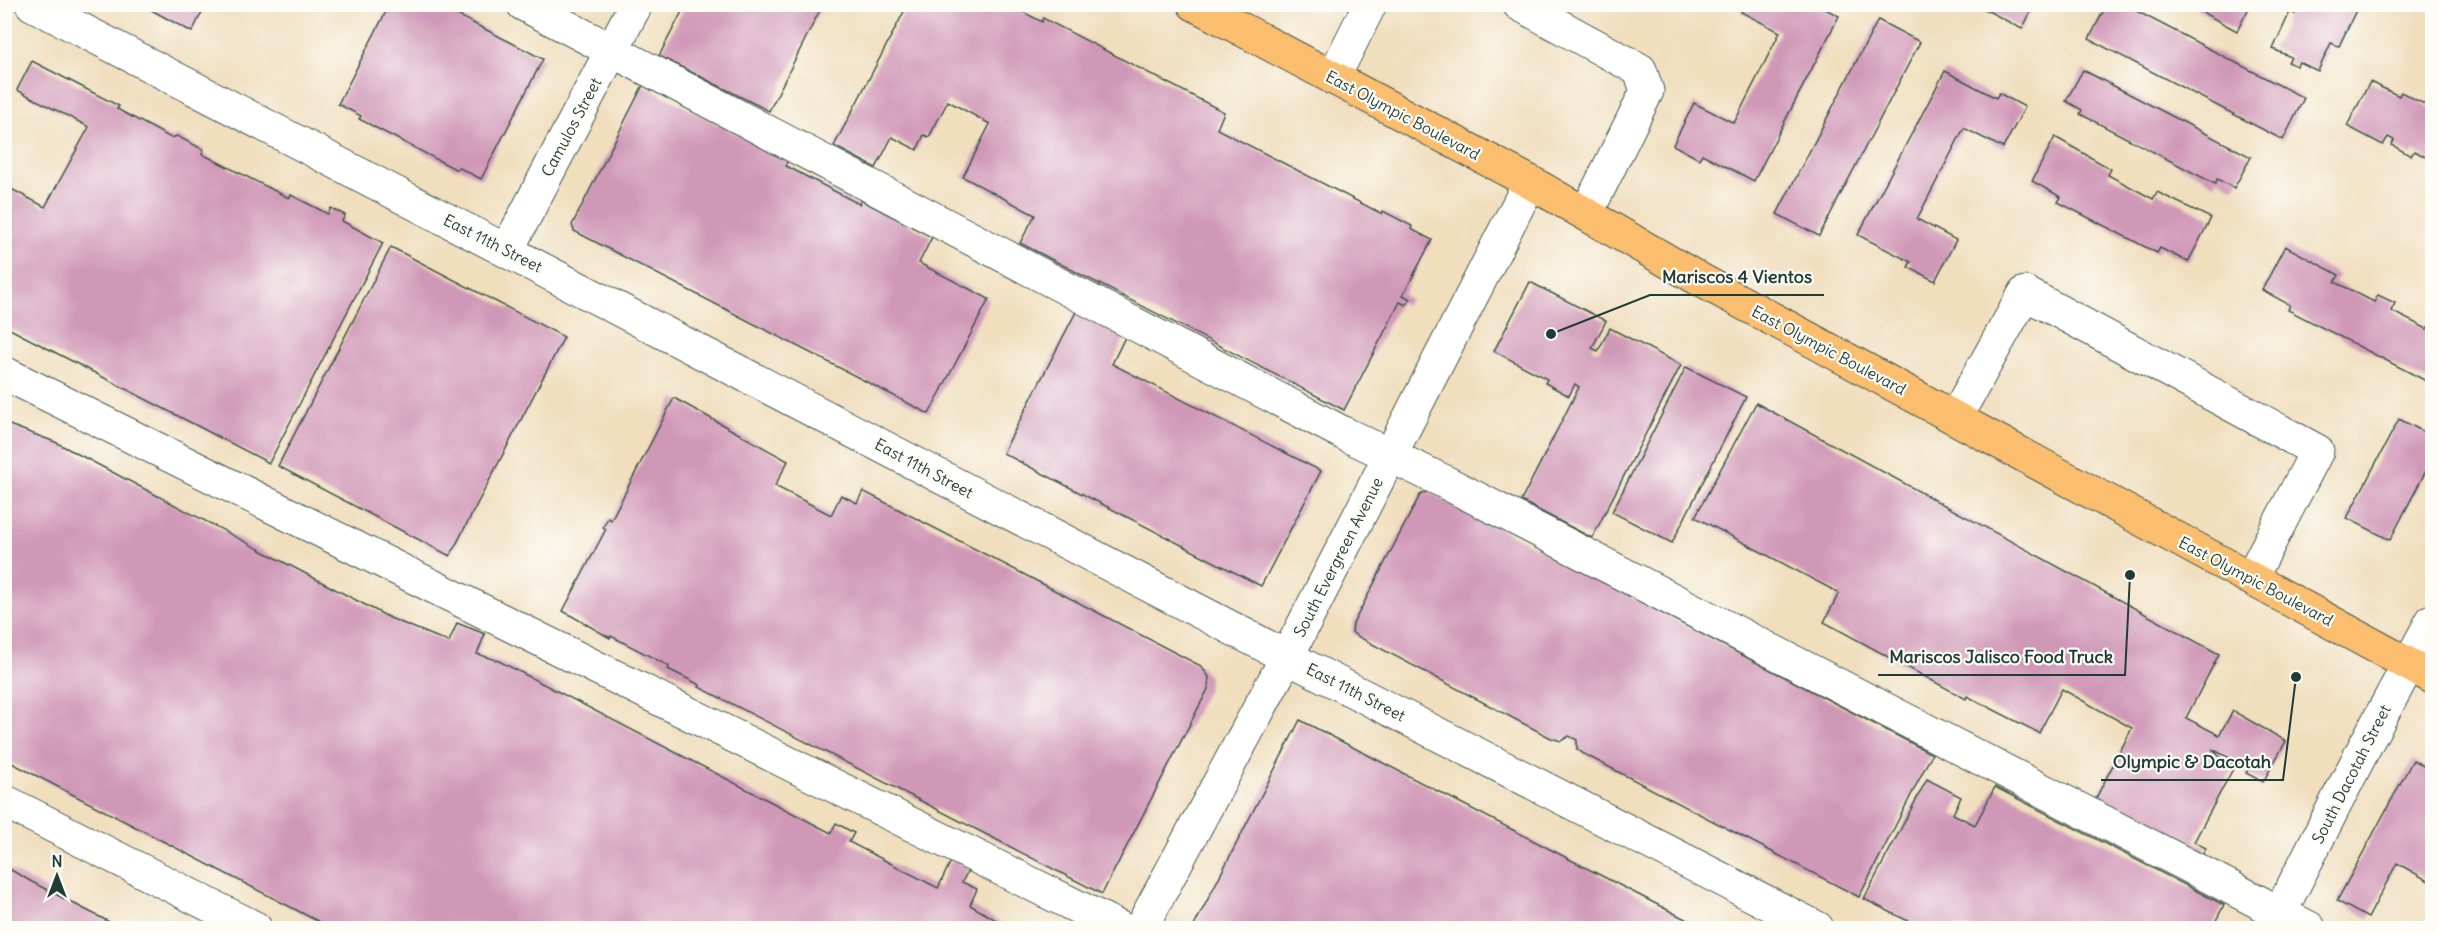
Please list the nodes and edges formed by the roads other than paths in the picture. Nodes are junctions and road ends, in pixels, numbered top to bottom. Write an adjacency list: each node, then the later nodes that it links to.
1 (32, 4): 11 (street, East 11th Street)
2 (523, 4): 7 (street)
3 (636, 4): 7 (street, Camulos Street)
4 (1194, 4): 8 (main road, East Olympic Boulevard)
5 (1370, 4): 8 (street)
6 (1519, 4): 10 (street)
7 (612, 51): 11 (street, Camulos Street); 14 (street)
8 (1333, 78): 9 (main road, East Olympic Boulevard)
9 (1530, 182): 10 (main road, East Olympic Boulevard); 14 (street, South Evergreen Avenue)
10 (1586, 214): 13 (main road, East Olympic Boulevard)
11 (507, 250): 17 (street, East 11th Street)
12 (4, 373): 22 (street)
13 (1955, 418): 15 (main road, East Olympic Boulevard); 15 (street)
14 (1390, 456): 17 (street, South Evergreen Avenue); 20 (street)
15 (2251, 578): 18 (main road, East Olympic Boulevard)
16 (2433, 621): 18 (street, South Dacotah Street)
17 (1287, 657): 23 (street, South Evergreen Avenue); 24 (street, East 11th Street)
18 (2421, 670): 20 (street, South Dacotah Street)
19 (4, 801): 21 (street)
20 (2276, 921): 25 (street)
21 (255, 928)
22 (1120, 928)
23 (1141, 928)
24 (1818, 928)
25 (2309, 928)

